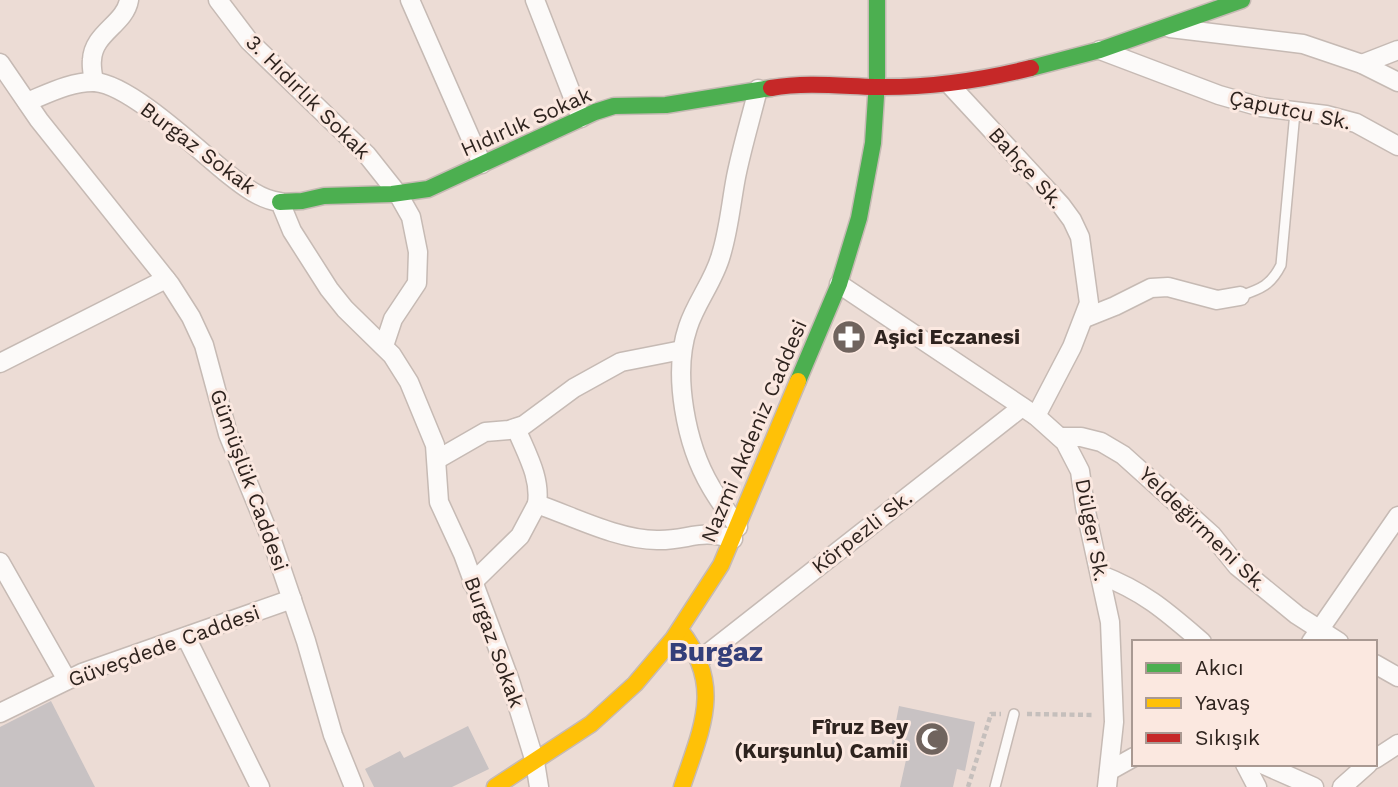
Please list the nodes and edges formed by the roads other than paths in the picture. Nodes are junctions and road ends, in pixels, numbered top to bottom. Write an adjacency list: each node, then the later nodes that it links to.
1 (129, 0): 12 (street)
2 (218, 0): 22 (street, 3. Hıdırlık Sokak)
3 (410, 0): 21 (street)
4 (534, 0): 19 (street)
5 (877, 0): 15 (street, Nazmi Akdeniz Caddesi)
6 (1242, 0): 7 (street, Hıdırlık Sokak)
7 (1166, 28): 8 (street, Hıdırlık Sokak); 11 (street)
8 (1100, 50): 14 (street, Hıdırlık Sokak); 18 (street, Çaputcu Sk.)
9 (1398, 50): 11 (street)
10 (0, 63): 17 (street, Gümüşlük Caddesi)
11 (1362, 64): 13 (street)
12 (94, 82): 17 (street); 23 (street, Burgaz Sokak)
13 (1398, 82)
14 (950, 85): 15 (street, Hıdırlık Sokak); 27 (street, Bahçe Sk.)
15 (876, 87): 16 (street, Hıdırlık Sokak); 25 (street, Nazmi Akdeniz Caddesi)
16 (758, 89): 19 (street, Hıdırlık Sokak); 29 (street)
17 (27, 102): 24 (street, Gümüşlük Caddesi)
18 (1295, 112): 20 (street, Çaputcu Sk.); 26 (lane)
19 (581, 118): 21 (street, Hıdırlık Sokak)
20 (1398, 146)
21 (482, 164): 22 (street, Hıdırlık Sokak)
22 (398, 194): 23 (street, Hıdırlık Sokak); 28 (street)
23 (280, 202): 28 (street, Burgaz Sokak)
24 (166, 279): 30 (street); 41 (street, Gümüşlük Caddesi)
25 (839, 284): 31 (street, Dülger Sk.); 37 (street, Nazmi Akdeniz Caddesi)
26 (1240, 296): 27 (street)
27 (1084, 318): 31 (street, Bahçe Sk.)
28 (384, 346): 34 (street, Burgaz Sokak)
29 (682, 350): 32 (street); 37 (street)
30 (0, 363)
31 (1029, 411): 33 (street, Dülger Sk.); 46 (street, Körpezli Sk.)
32 (516, 428): 34 (street); 35 (street)
33 (1059, 437): 39 (street, Dülger Sk.); 43 (street, Yeldeğirmeni Sk.)
34 (438, 459): 40 (street, Burgaz Sokak)
35 (537, 504): 37 (street); 40 (street)
36 (1398, 516): 43 (street)
37 (735, 533): 42 (street, Nazmi Akdeniz Caddesi)
38 (0, 562): 49 (street)
39 (1101, 575): 45 (street); 59 (street, Dülger Sk.)
40 (472, 583): 55 (street, Burgaz Sokak)
41 (292, 600): 44 (street, Güveçdede Caddesi); 61 (street, Gümüşlük Caddesi)
42 (680, 630): 46 (street); 55 (street, Nazmi Akdeniz Caddesi)
43 (1315, 636)
44 (186, 638): 49 (street, Güveçdede Caddesi); 60 (street)
45 (1200, 640)
46 (702, 658): 64 (street)
47 (1377, 665): 48 (street)
48 (1398, 677)
49 (67, 680): 50 (street, Güveçdede Caddesi)
50 (0, 713)
51 (1014, 714): 65 (lane)
52 (1398, 744): 53 (street)
53 (1377, 758)
54 (1132, 759): 59 (street)
55 (535, 762): 62 (street, Nazmi Akdeniz Caddesi); 63 (street, Burgaz Sokak)
56 (1246, 766): 66 (street)
57 (1267, 766): 67 (street)
58 (1366, 766): 68 (street)
59 (1108, 779)
60 (260, 787)
61 (354, 787)
62 (495, 787)
63 (539, 787)
64 (682, 787)
65 (995, 787)
66 (1256, 787)
67 (1314, 787)
68 (1342, 787)

